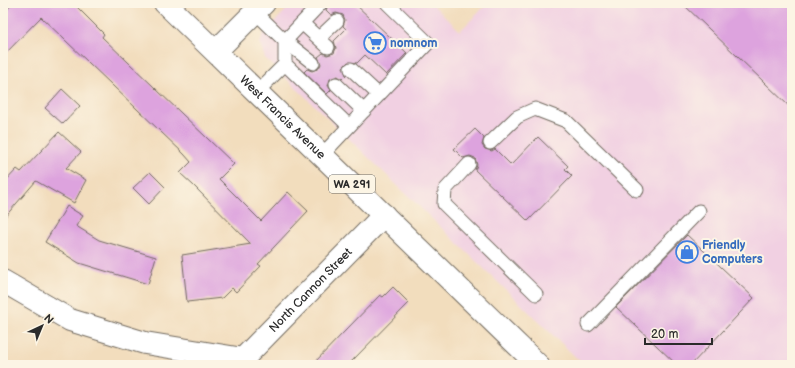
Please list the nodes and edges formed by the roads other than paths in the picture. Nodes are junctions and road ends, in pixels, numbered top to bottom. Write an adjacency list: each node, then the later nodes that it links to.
1 (165, 3): 8 (main road, West Francis Avenue / WA 291)
2 (321, 3): 6 (lane)
3 (386, 3): 14 (lane)
4 (259, 8): 7 (lane); 8 (main road)
5 (337, 20): 6 (lane)
6 (302, 23): 7 (lane)
7 (285, 41): 9 (lane); 10 (lane)
8 (216, 51): 13 (main road, West Francis Avenue / WA 291)
9 (313, 63)
10 (285, 64): 13 (lane); 16 (lane)
11 (351, 69): 14 (lane)
12 (336, 84): 15 (lane)
13 (257, 92): 18 (main road, West Francis Avenue / WA 291)
14 (379, 95): 15 (lane)
15 (364, 111): 16 (lane)
16 (349, 126): 18 (lane)
17 (490, 143): 20 (lane)
18 (322, 155): 22 (main road, West Francis Avenue / WA 291)
19 (469, 164): 24 (lane)
20 (637, 190)
21 (699, 211): 25 (lane)
22 (384, 215): 26 (main road, North Cannon Street); 27 (main road, West Francis Avenue / WA 291)
23 (3, 281): 26 (main road)
24 (536, 294)
25 (588, 325)
26 (240, 362)
27 (538, 365)

